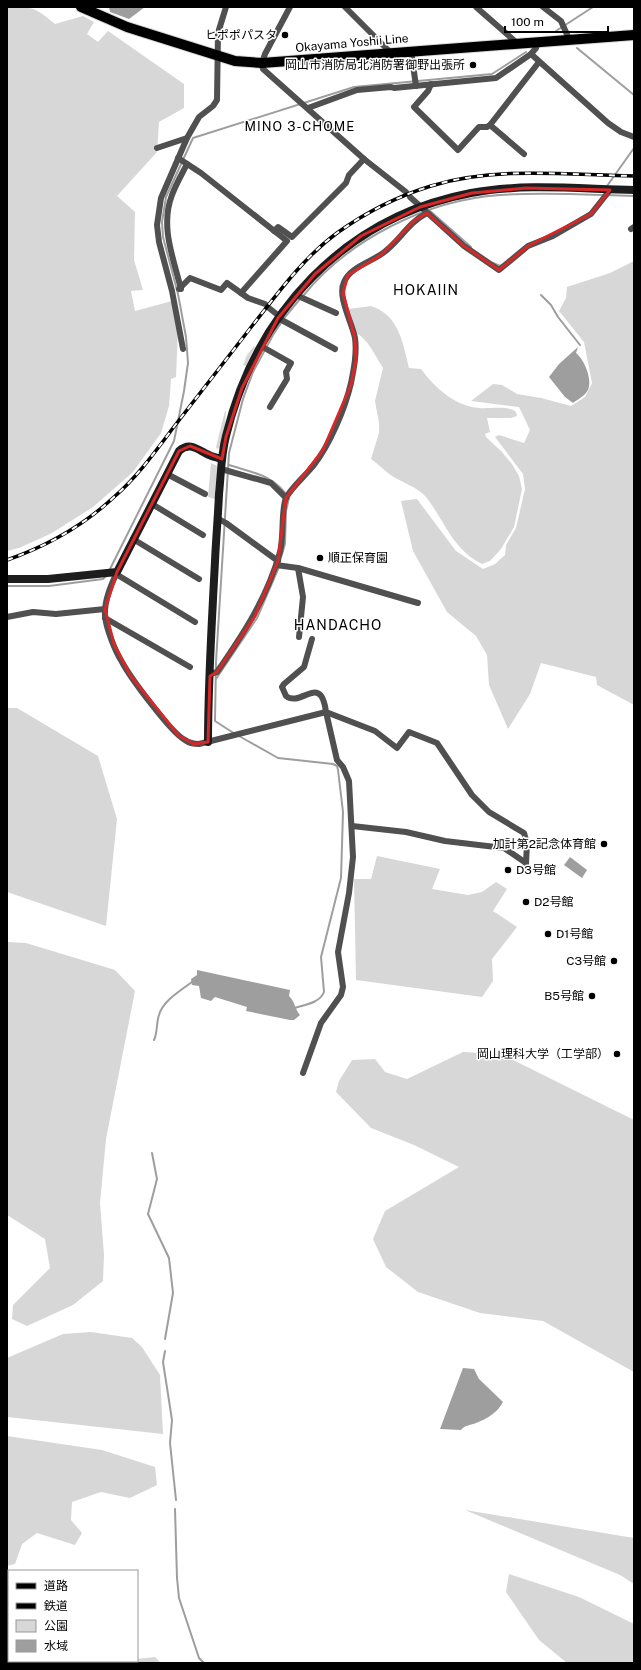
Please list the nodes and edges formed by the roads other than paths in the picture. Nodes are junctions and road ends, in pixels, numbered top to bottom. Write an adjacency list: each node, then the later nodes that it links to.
1 (226, 7): 14 (street)
2 (290, 7): 16 (street)
3 (345, 7): 12 (street)
4 (476, 7): 10 (street)
5 (543, 7): 8 (street)
6 (86, 8): 14 (main road, Okayama Yoshii Line)
7 (634, 35): 8 (main road, Okayama Yoshii Line)
8 (568, 39): 9 (main road, Okayama Yoshii Line)
9 (538, 42): 10 (main road, Okayama Yoshii Line); 13 (street)
10 (517, 43): 11 (main road, Okayama Yoshii Line)
11 (411, 51): 12 (main road, Okayama Yoshii Line); 18 (street)
12 (391, 53): 16 (main road, Okayama Yoshii Line)
13 (531, 54): 15 (street); 17 (street)
14 (218, 55): 16 (main road, Okayama Yoshii Line); 22 (street)
15 (539, 62): 20 (street); 21 (street)
16 (262, 63): 19 (street)
17 (431, 84): 18 (street); 20 (street)
18 (416, 85): 19 (street)
19 (307, 107): 26 (street)
20 (490, 125): 24 (street)
21 (634, 137)
22 (187, 138): 23 (street); 25 (street)
23 (157, 148)
24 (524, 154)
25 (179, 159): 27 (street); 30 (street)
26 (364, 159): 32 (street); 33 (street)
27 (186, 163): 31 (street); 33 (street)
28 (634, 190): 29 (main road)
29 (607, 192): 32 (main road); 32 (street)
30 (160, 206): 31 (street); 35 (street)
31 (168, 208): 34 (street)
32 (424, 211): 38 (main road); 49 (street)
33 (274, 231): 37 (street)
34 (171, 252): 35 (street); 36 (street)
35 (163, 255): 36 (street)
36 (176, 290): 37 (street); 42 (street)
37 (241, 294): 40 (street)
38 (299, 296): 39 (street); 40 (main road)
39 (336, 313)
40 (280, 319): 41 (main road); 43 (street)
41 (264, 348): 44 (street); 45 (main road)
42 (183, 349)
43 (335, 349)
44 (270, 407)
45 (222, 459): 46 (main road); 47 (main road)
46 (226, 469): 49 (street); 51 (main road)
47 (167, 474): 48 (street); 50 (main road)
48 (205, 494)
49 (287, 497): 54 (street)
50 (152, 504): 52 (street); 53 (main road)
51 (222, 521): 54 (street); 67 (main road)
52 (203, 535)
53 (133, 540): 56 (main road); 58 (street)
54 (278, 565): 55 (street); 67 (street)
55 (298, 568): 59 (street); 64 (street)
56 (115, 572): 57 (main road); 60 (street); 63 (street)
57 (7, 579)
58 (199, 579)
59 (418, 603)
60 (105, 609): 61 (street); 62 (street)
61 (7, 618)
62 (105, 618): 66 (street); 69 (street)
63 (195, 622)
64 (299, 637)
65 (312, 639): 68 (street)
66 (190, 667)
67 (214, 673): 69 (main road)
68 (326, 712): 69 (street); 70 (street); 70 (street)
69 (208, 742)
70 (352, 826): 71 (street)
71 (303, 1073)

